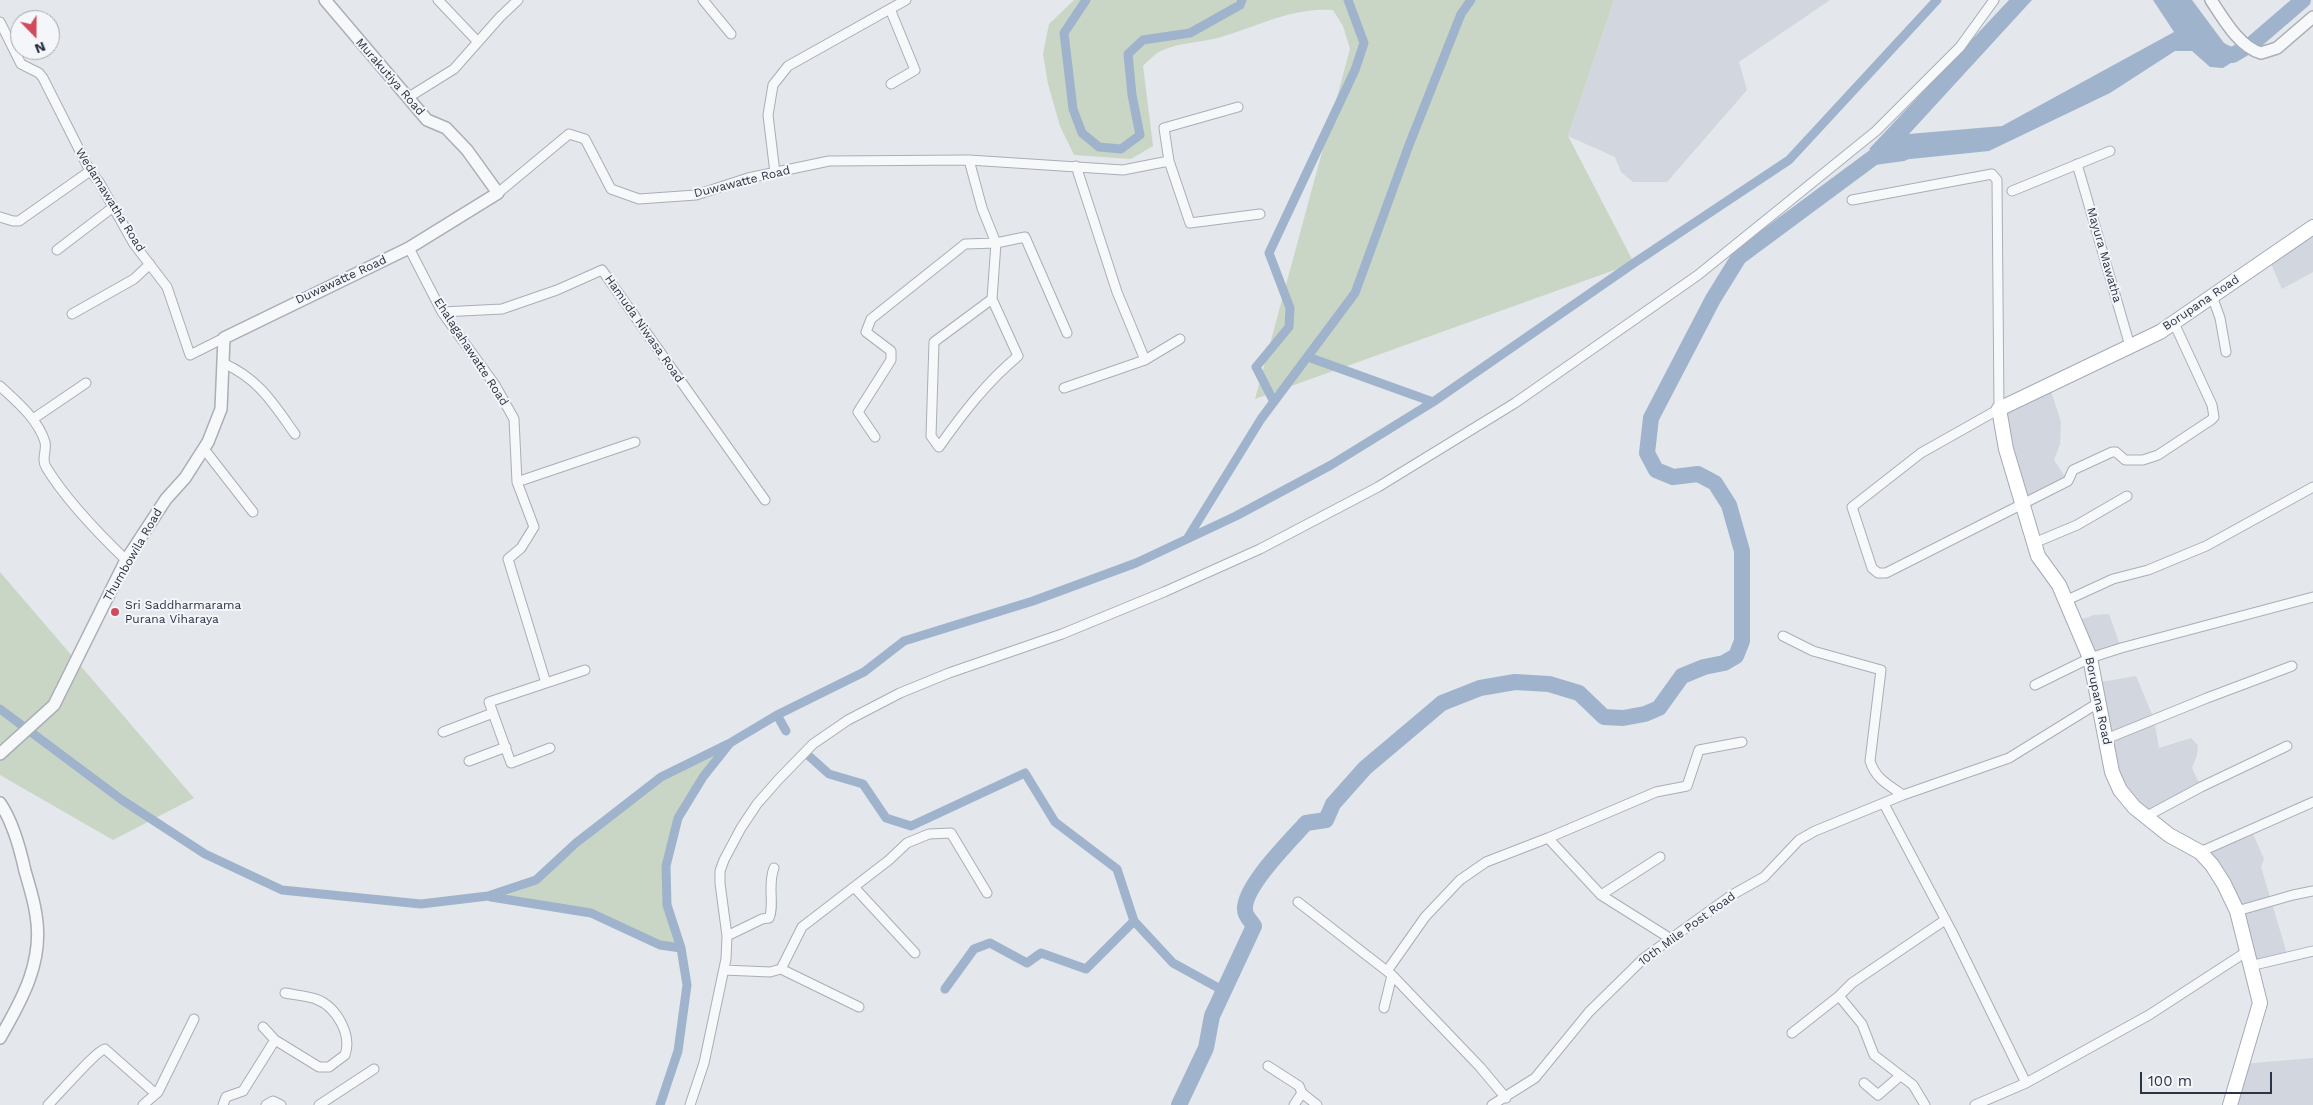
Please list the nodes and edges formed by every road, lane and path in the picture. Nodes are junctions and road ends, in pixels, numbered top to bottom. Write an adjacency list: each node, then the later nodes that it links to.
1 (325, 0): 14 (street, Murakutiya Road)
2 (438, 0): 12 (street)
3 (518, 0): 12 (street)
4 (703, 0): 11 (street)
5 (906, 0): 8 (street)
6 (1994, 0): 97 (street)
7 (2211, 0): 9 (street)
8 (890, 9): 13 (street); 22 (street)
9 (2313, 17)
10 (0, 22): 21 (street, Wedamawatha Road)
11 (731, 34)
12 (478, 42): 14 (street)
13 (890, 84)
14 (409, 97): 24 (street, Murakutiya Road)
15 (1238, 107): 18 (street)
16 (2110, 151): 19 (street)
17 (969, 160): 20 (street, Duwawatte Road); 22 (street, Duwawatte Road); 30 (street)
18 (1169, 162): 20 (street, Duwawatte Road); 27 (street)
19 (2077, 164): 23 (street); 42 (street, Mayura Mawatha)
20 (1076, 166): 44 (street)
21 (90, 171): 26 (street, Wedamawatha Road); 28 (street)
22 (775, 173): 24 (street, Duwawatte Road)
23 (2012, 191)
24 (498, 193): 31 (street, Duwawatte Road)
25 (1852, 200): 49 (street)
26 (112, 208): 32 (street); 33 (street, Wedamawatha Road)
27 (1260, 214)
28 (0, 217)
29 (2313, 227): 34 (main road, Borupana Road)
30 (996, 243): 35 (street); 39 (street); 52 (street)
31 (409, 248): 36 (street, Ehalagahawatte Road); 40 (street, Duwawatte Road)
32 (57, 250)
33 (150, 264): 37 (street); 40 (street, Wedamawatha Road)
34 (2212, 296): 38 (main road, Borupana Road); 43 (street)
35 (992, 299): 35 (street)
36 (442, 312): 55 (street, Ehalagahawatte Road); 58 (street, Hamuda Niwasa Road)
37 (72, 314)
38 (2174, 323): 42 (main road, Borupana Road); 59 (street)
39 (1067, 333)
40 (224, 338): 45 (street, Thumbowila Road)
41 (1180, 339): 44 (street)
42 (2130, 346): 49 (main road, Borupana Road)
43 (2226, 352)
44 (1145, 360): 48 (street)
45 (223, 363): 51 (street); 54 (street, Thumbowila Road)
46 (86, 383): 50 (street)
47 (0, 386): 50 (street)
48 (1064, 388)
49 (1999, 409): 59 (main road, Borupana Road); 59 (street)
50 (34, 419): 62 (street)
51 (296, 434)
52 (875, 437)
53 (635, 442): 55 (street)
54 (204, 448): 60 (street); 62 (street, Thumbowila Road)
55 (517, 482): 69 (street, Ehalagahawatte Road)
56 (2313, 487): 64 (street)
57 (2127, 496): 61 (street)
58 (765, 500)
59 (2022, 505): 61 (main road, Borupana Road)
60 (253, 512)
61 (2034, 543): 64 (main road, Borupana Road)
62 (126, 560): 79 (street, Thumbowila Road)
63 (2313, 598): 66 (street)
64 (2065, 601): 66 (main road, Borupana Road)
65 (1783, 636): 81 (street)
66 (2090, 658): 70 (street); 71 (main road, Borupana Road)
67 (2292, 666): 74 (street)
68 (585, 670): 69 (street)
69 (546, 683): 72 (street)
70 (2035, 686)
71 (2098, 702): 74 (main road, Borupana Road); 81 (street, 10th Mile Post Road)
72 (493, 713): 73 (street); 77 (street)
73 (443, 732)
74 (2106, 739): 85 (main road, Borupana Road)
75 (1742, 742): 86 (street)
76 (2287, 746): 85 (street)
77 (506, 748): 78 (street); 80 (street)
78 (550, 748)
79 (0, 754)
80 (469, 761)
81 (1903, 795): 84 (street, 10th Mile Post Road)
82 (2313, 802): 87 (street)
83 (0, 803): 113 (street)
84 (1884, 804): 96 (street); 98 (street, 10th Mile Post Road)
85 (2147, 816): 87 (main road, Borupana Road)
86 (1548, 838): 93 (street); 105 (street)
87 (2200, 852): 95 (main road, Borupana Road)
88 (1660, 857): 93 (street)
89 (774, 868): 97 (street)
90 (854, 887): 92 (street); 101 (street); 103 (street)
91 (2313, 891): 95 (street)
92 (987, 893)
93 (1601, 895): 98 (street)
94 (1298, 902): 105 (street)
95 (2237, 911): 100 (main road, Borupana Road)
96 (1945, 920): 107 (street); 119 (street)
97 (727, 936): 104 (street)
98 (1671, 939): 122 (street, 10th Mile Post Road)
99 (2313, 951): 102 (street)
100 (2246, 952): 102 (main road, Borupana Road); 119 (street)
101 (915, 953)
102 (2250, 966): 136 (main road, Borupana Road)
103 (781, 969): 104 (street); 108 (street)
104 (724, 970): 130 (street)
105 (1390, 973): 109 (street); 122 (street)
106 (285, 993): 114 (street)
107 (1839, 996): 112 (street); 117 (street)
108 (859, 1007)
109 (1384, 1008)
110 (194, 1019): 121 (street)
111 (263, 1027): 114 (street)
112 (1792, 1033)
113 (0, 1038)
114 (275, 1040): 126 (street)
115 (1268, 1066): 120 (street)
116 (374, 1069): 129 (street)
117 (1900, 1076): 118 (street); 134 (street)
118 (1864, 1083)
119 (2026, 1083): 123 (street)
120 (1302, 1093): 131 (street); 132 (street)
121 (156, 1094): 124 (street); 125 (street)
122 (1506, 1098): 133 (street, 10th Mile Post Road)
123 (1989, 1102): 135 (street)
124 (48, 1105)
125 (143, 1105)
126 (223, 1105)
127 (266, 1105): 128 (street)
128 (281, 1105)
129 (319, 1105)
130 (690, 1105)
131 (1294, 1105)
132 (1317, 1105)
133 (1492, 1105)
134 (1924, 1105)
135 (1975, 1105)
136 (2230, 1105)

